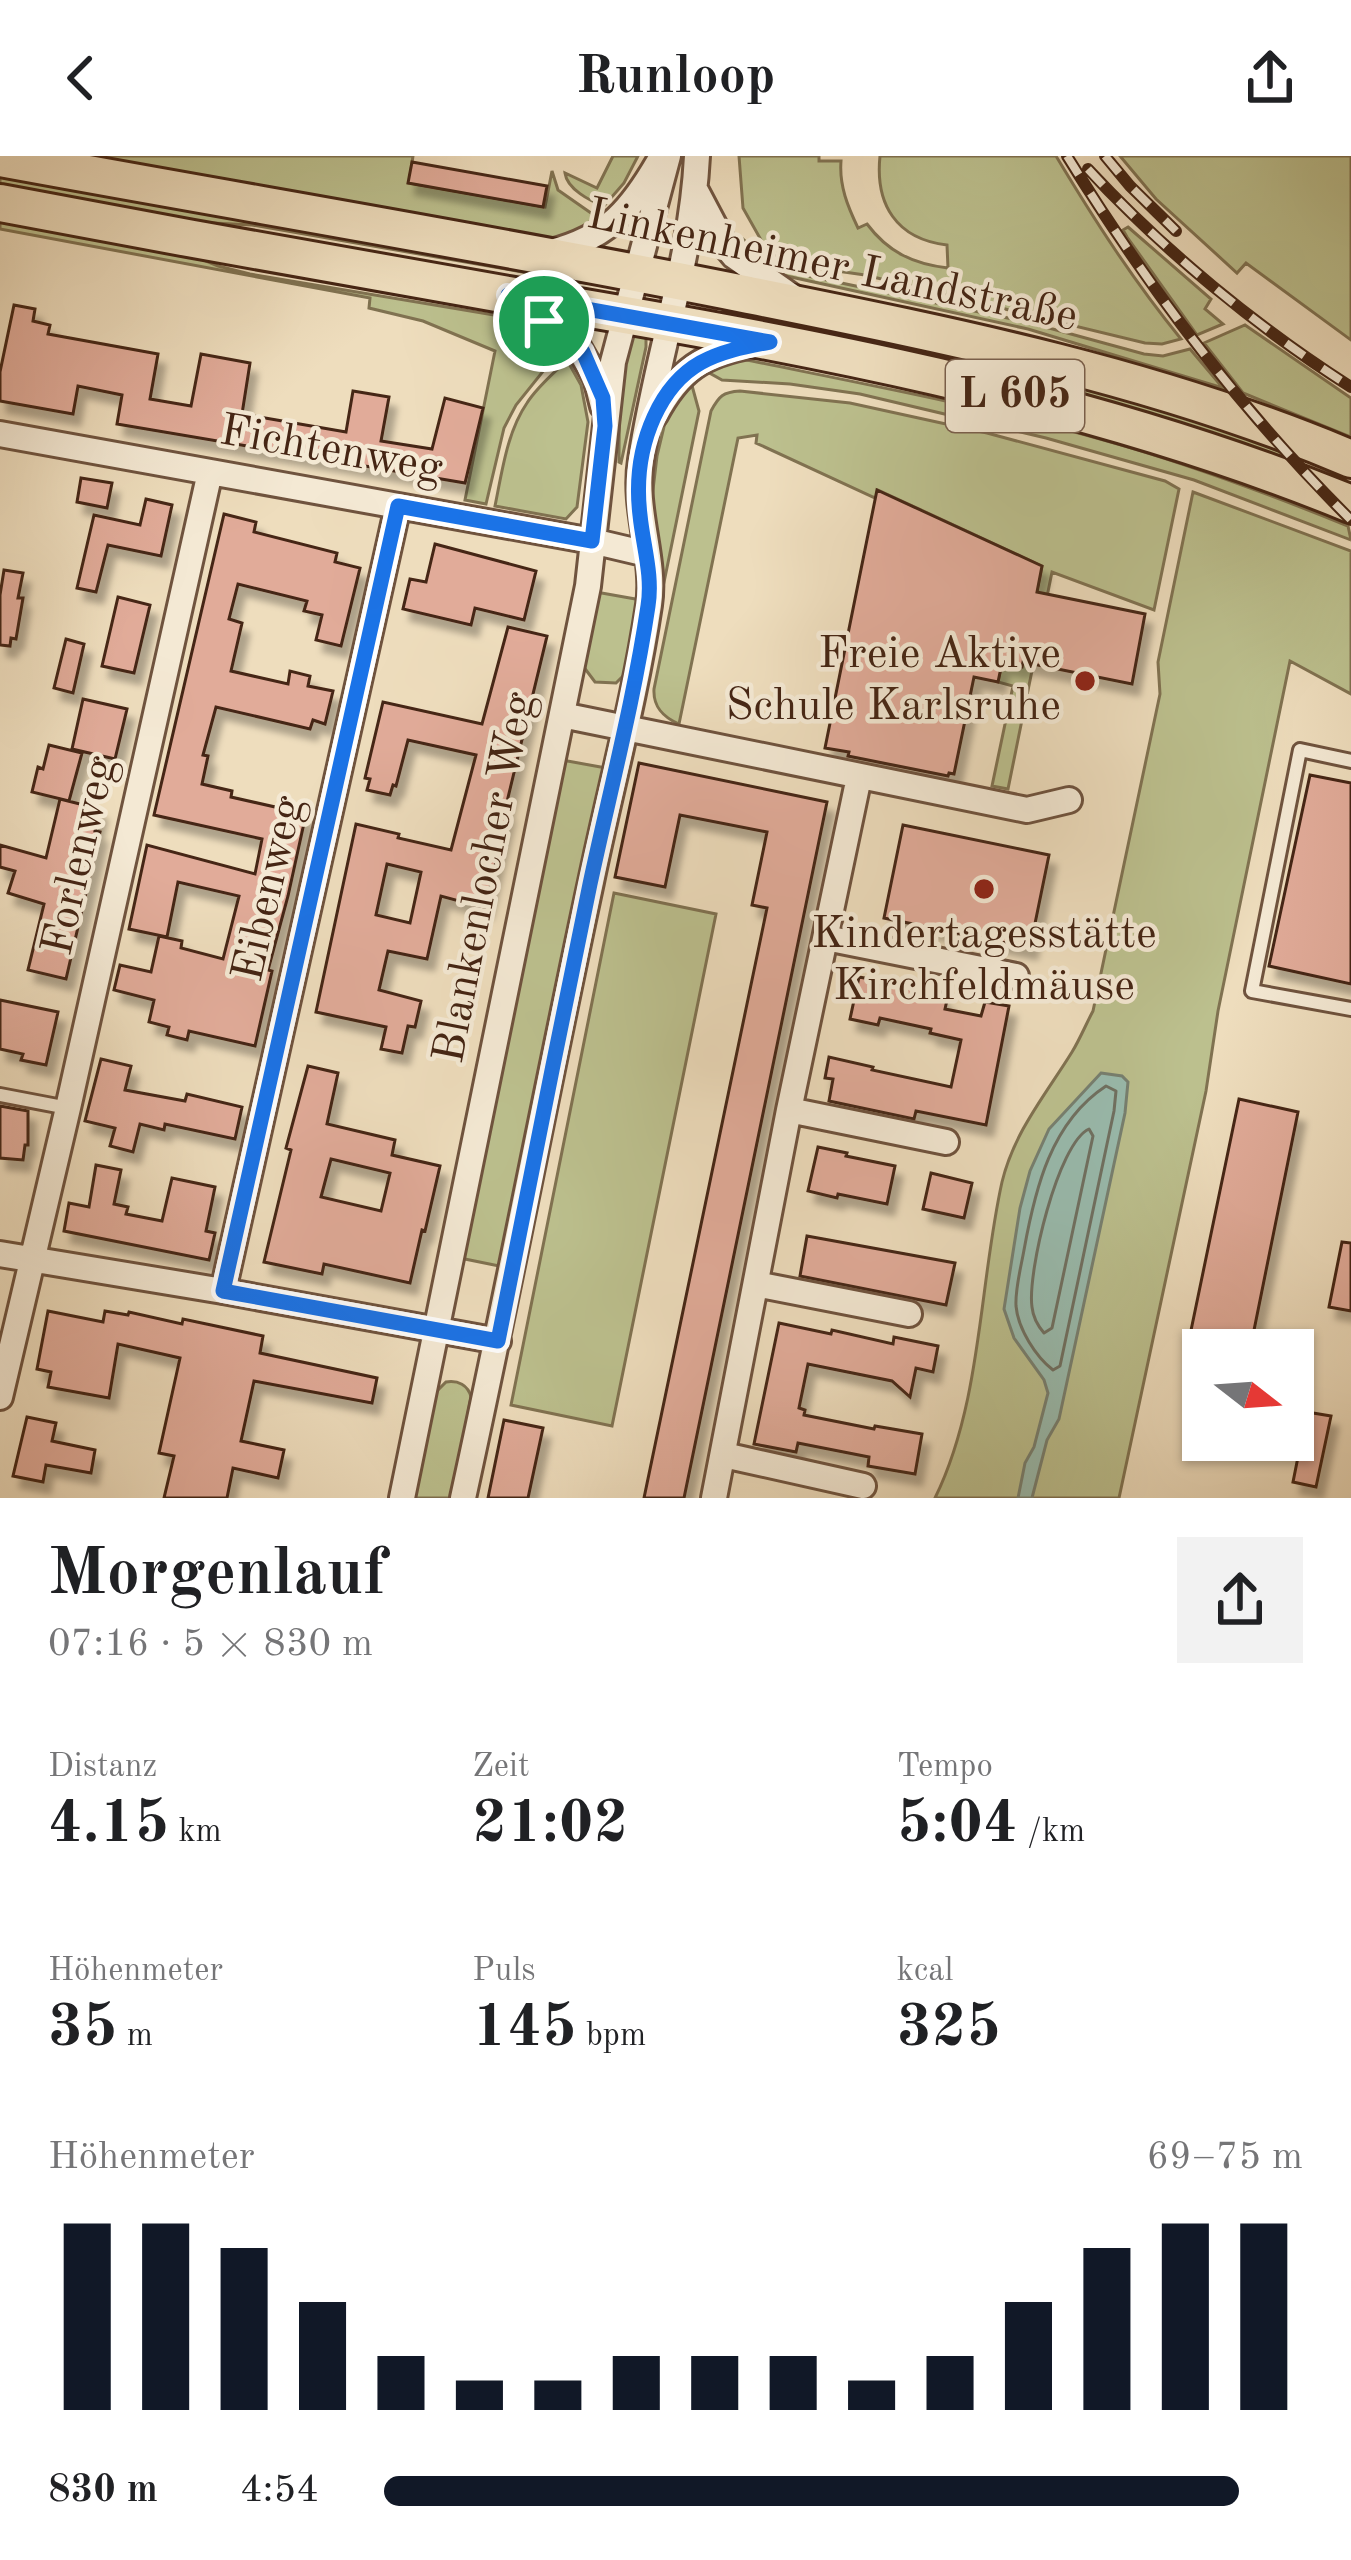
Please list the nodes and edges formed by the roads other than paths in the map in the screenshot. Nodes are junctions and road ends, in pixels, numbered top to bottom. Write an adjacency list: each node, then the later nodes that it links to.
1 (665, 156): 6 (street); 7 (street, Blankenlocher Weg)
2 (697, 156): 4 (street)
3 (0, 158): 6 (main road, Linkenheimer Landstraße / L 605)
4 (695, 189): 8 (street); 10 (street)
5 (0, 203): 9 (main road, Linkenheimer Landstraße / L 605)
6 (538, 255): 7 (main road, Linkenheimer Landstraße / L 605)
7 (637, 273): 8 (main road, Linkenheimer Landstraße / L 605); 11 (street, Blankenlocher Weg)
8 (678, 280): 10 (main road, Linkenheimer Landstraße / L 605); 12 (street)
9 (508, 295): 11 (main road, Linkenheimer Landstraße / L 605); 14 (street)
10 (806, 306): 17 (main road, Linkenheimer Landstraße / L 605)
11 (626, 315): 12 (main road, Linkenheimer Landstraße / L 605); 14 (street, Blankenlocher Weg)
12 (668, 323): 13 (main road, Linkenheimer Landstraße / L 605); 16 (street)
13 (770, 342): 16 (street); 19 (main road, Linkenheimer Landstraße / L 605)
14 (605, 426): 21 (street, Blankenlocher Weg)
15 (0, 434): 18 (street, Fichtenweg)
16 (645, 440): 22 (street)
17 (1351, 459)
18 (210, 472): 20 (street, Fichtenweg); 32 (street, Forlenweg)
19 (1351, 504)
20 (398, 506): 21 (street, Fichtenweg); 38 (street, Eibenweg)
21 (592, 541): 22 (street, Fichtenweg); 23 (street, Blankenlocher Weg)
22 (647, 554): 24 (street)
23 (562, 715): 24 (street); 40 (street, Blankenlocher Weg)
24 (626, 728): 26 (street); 41 (street)
25 (1351, 761): 30 (lane)
26 (859, 777): 27 (street); 28 (street)
27 (1069, 800)
28 (826, 938): 29 (street); 33 (street)
29 (1016, 976)
30 (1351, 1009)
31 (0, 1095): 32 (lane)
32 (68, 1108): 36 (street, Forlenweg)
33 (789, 1110): 34 (street); 37 (street)
34 (946, 1142)
35 (0, 1254): 36 (street)
36 (31, 1258): 38 (street); 42 (street, Forlenweg)
37 (756, 1284): 39 (street); 43 (street)
38 (223, 1291): 40 (street)
39 (909, 1314)
40 (438, 1330): 41 (street); 45 (street, Blankenlocher Weg)
41 (498, 1341): 46 (street)
42 (0, 1397)
43 (724, 1455): 44 (street); 47 (street)
44 (863, 1486)
45 (402, 1498)
46 (464, 1498)
47 (714, 1498)

